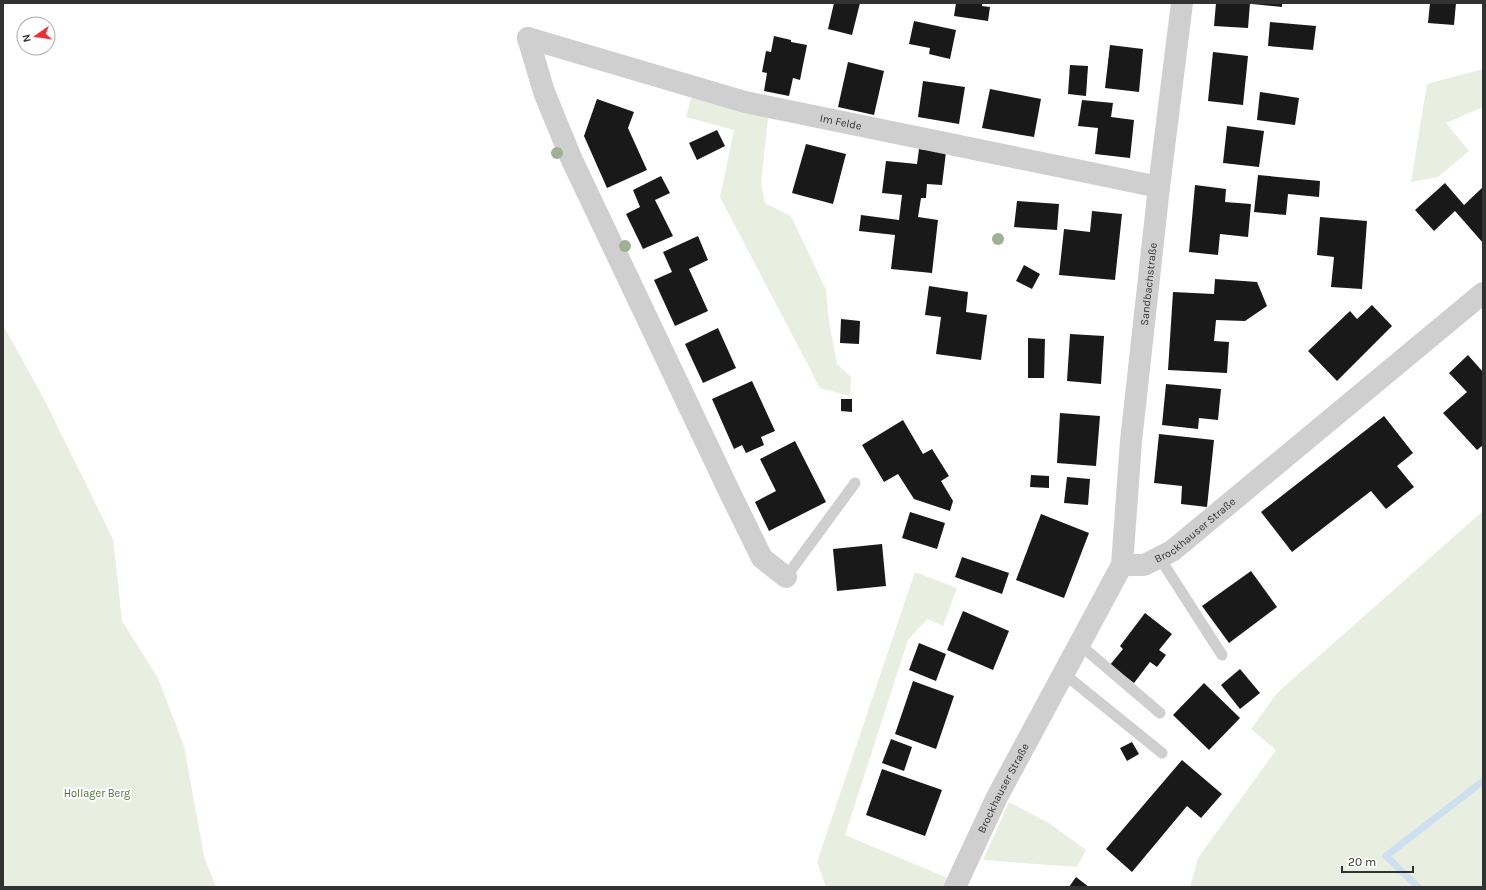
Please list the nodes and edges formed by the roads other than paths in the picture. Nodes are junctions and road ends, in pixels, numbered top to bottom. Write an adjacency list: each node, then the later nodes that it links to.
1 (1182, 3): 2 (street, Sandbachstraße)
2 (1159, 187): 6 (street, Sandbachstraße); 7 (street, Im Felde)
3 (1483, 293): 5 (street, Brockhauser Straße)
4 (855, 482): 7 (lane)
5 (1159, 557): 6 (street, Brockhauser Straße); 9 (lane)
6 (1122, 565): 8 (street, Brockhauser Straße)
7 (786, 577)
8 (1079, 644): 10 (street, Brockhauser Straße); 11 (lane)
9 (1222, 655)
10 (1063, 674): 12 (lane); 13 (street, Brockhauser Straße)
11 (1160, 713)
12 (1162, 753)
13 (955, 887)

